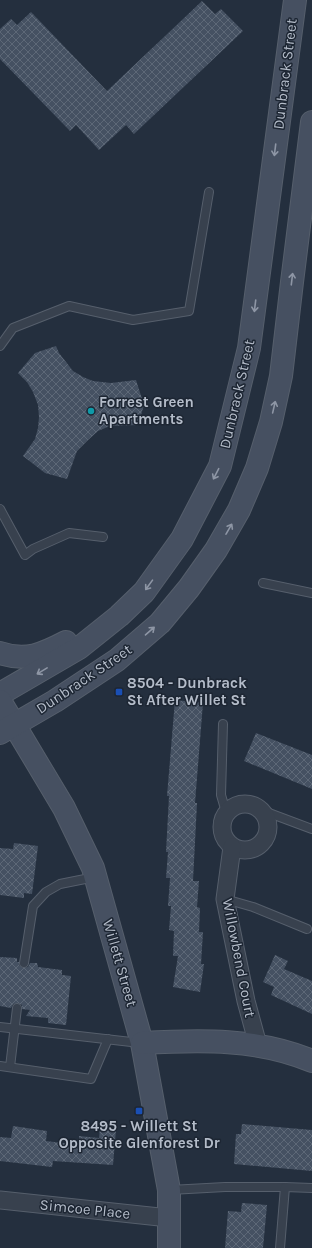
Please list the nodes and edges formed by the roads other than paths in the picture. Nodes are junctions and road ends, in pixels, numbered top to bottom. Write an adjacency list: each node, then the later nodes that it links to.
1 (295, 0): 9 (main road, Dunbrack Street, one-way to 9)
2 (312, 122): 14 (main road, Dunbrack Street, one-way to 2)
3 (210, 192): 4 (lane)
4 (0, 346)
5 (0, 509): 6 (lane)
6 (103, 537)
7 (263, 583): 8 (lane)
8 (312, 593)
9 (119, 616): 10 (main road); 11 (main road, Dunbrack Street, one-way to 11)
10 (0, 654)
11 (0, 694)
12 (0, 701): 14 (main road, Willett Street)
13 (223, 724): 16 (lane)
14 (7, 729): 19 (main road, Willett Street)
15 (261, 810): 16 (street); 17 (lane); 18 (street)
16 (226, 812): 18 (street)
17 (312, 829)
18 (232, 847): 20 (street, Willowbend Court)
19 (96, 877): 22 (lane); 27 (main road, Willett Street)
20 (225, 899): 21 (lane); 28 (street, Willowbend Court)
21 (307, 929)
22 (24, 963)
23 (17, 1008): 25 (lane)
24 (0, 1027): 25 (lane)
25 (14, 1028): 26 (lane); 31 (lane)
26 (108, 1039): 27 (lane); 31 (lane)
27 (142, 1043): 28 (main road); 34 (main road, Willett Street)
28 (258, 1044): 29 (main road)
29 (312, 1061)
30 (0, 1066): 31 (lane)
31 (10, 1067)
32 (285, 1187): 33 (lane); 34 (lane); 38 (lane)
33 (312, 1188)
34 (169, 1190): 36 (main road, Willett Street)
35 (0, 1200): 36 (street, Simcoe Place)
36 (170, 1218): 37 (main road, Willett Street)
37 (169, 1248)
38 (280, 1248)

